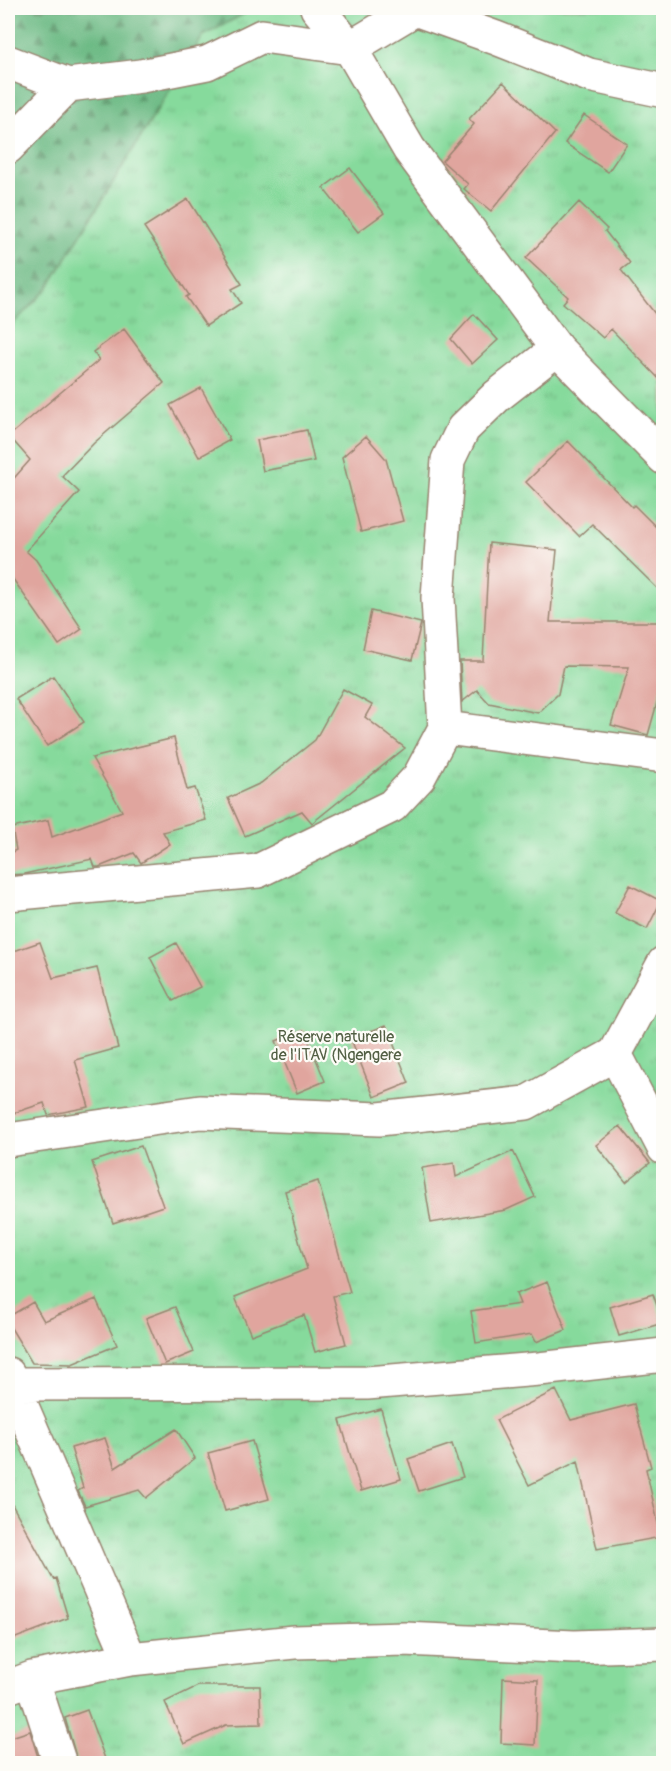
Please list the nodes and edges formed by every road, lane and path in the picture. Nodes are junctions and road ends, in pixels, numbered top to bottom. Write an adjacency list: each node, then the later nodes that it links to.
1 (317, 8): 2 (street)
2 (350, 48): 4 (street); 5 (street); 7 (street)
3 (8, 62): 4 (street)
4 (68, 85): 6 (street)
5 (663, 91)
6 (8, 147)
7 (557, 349): 8 (street); 9 (street)
8 (663, 458)
9 (445, 728): 10 (street); 11 (street)
10 (663, 756)
11 (8, 894)
12 (663, 963): 13 (street)
13 (615, 1054): 14 (street); 15 (street)
14 (8, 1140)
15 (663, 1148)
16 (663, 1355): 17 (street)
17 (9, 1381): 19 (street)
18 (663, 1644): 19 (street)
19 (130, 1659): 20 (street)
20 (20, 1683): 21 (street)
21 (60, 1764)

